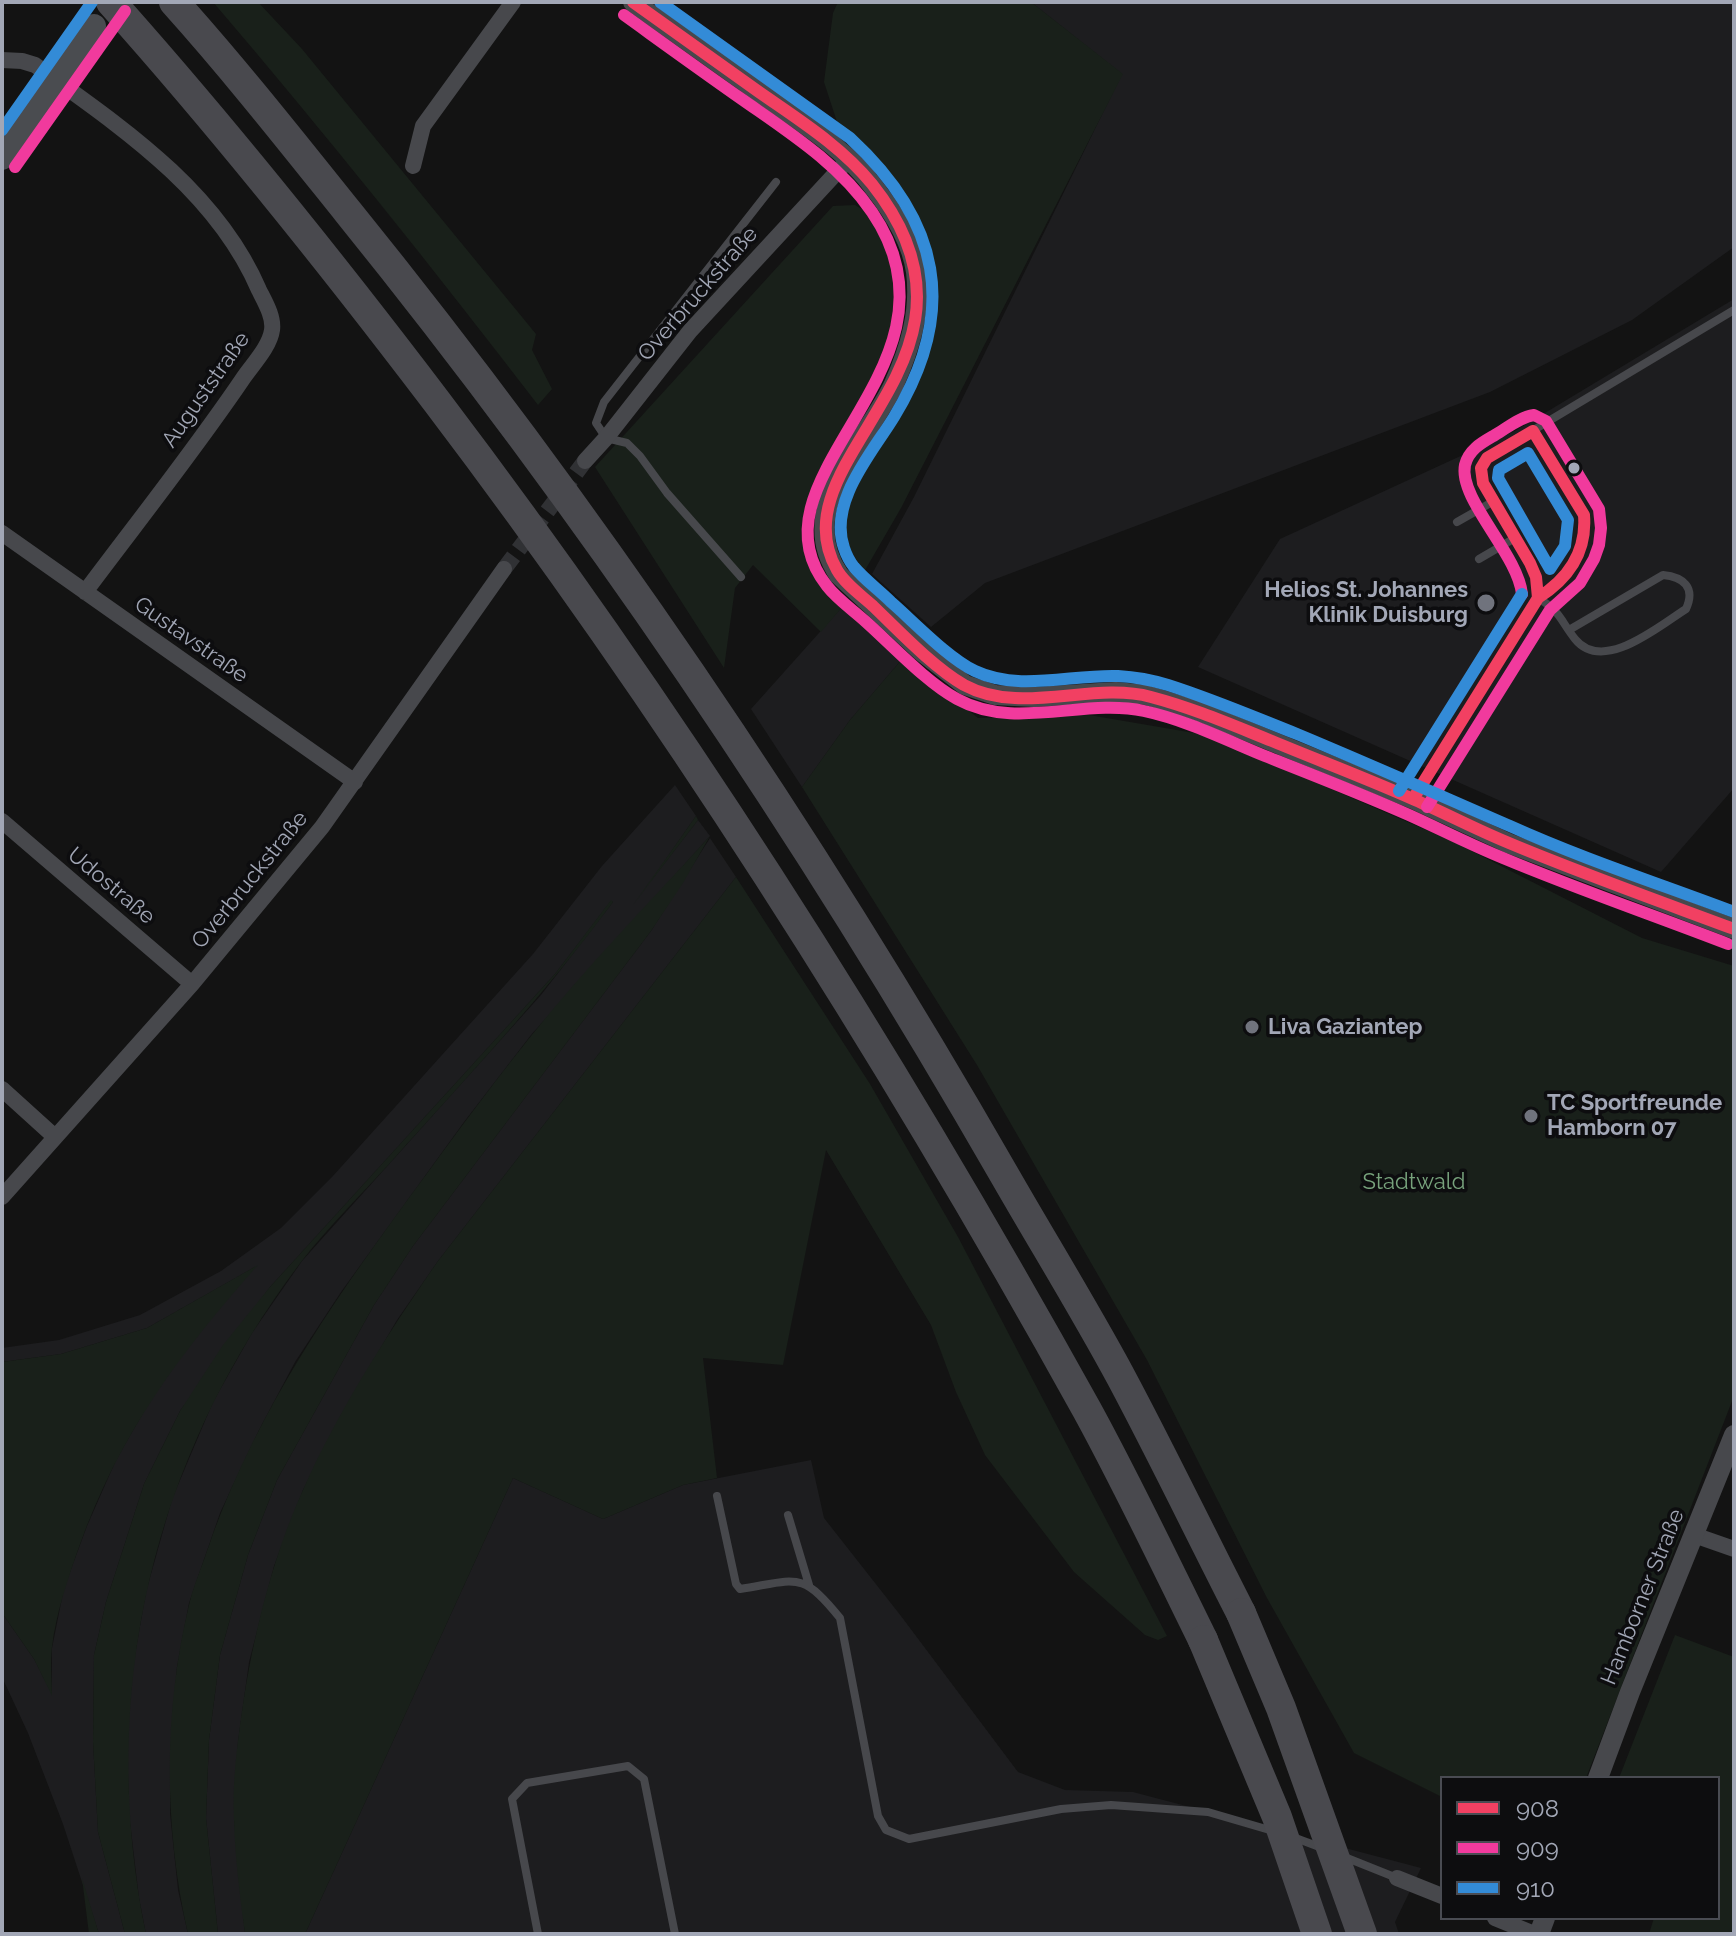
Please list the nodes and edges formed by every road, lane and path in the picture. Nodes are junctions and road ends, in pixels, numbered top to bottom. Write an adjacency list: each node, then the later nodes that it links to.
1 (174, 2): 46 (highway, bridge)
2 (513, 2): 9 (street)
3 (633, 2): 8 (street)
4 (103, 14): 6 (main road); 45 (highway, bridge)
5 (2, 60): 6 (street)
6 (55, 80): 7 (main road); 22 (street, Auguststraße)
7 (2, 158)
8 (849, 159): 13 (street, Overbruckstraße); 26 (street)
9 (413, 166)
10 (776, 182): 13 (lane)
11 (1734, 310): 12 (lane)
12 (1533, 431): 15 (lane); 23 (lane)
13 (606, 438): 14 (street, Overbruckstraße); 21 (lane)
14 (585, 461)
15 (1494, 501): 16 (lane); 18 (lane)
16 (1457, 522)
17 (2, 533): 22 (street, Gustavstraße)
18 (1515, 538): 19 (lane); 23 (lane)
19 (1479, 559)
20 (504, 569): 25 (street, Overbruckstraße)
21 (741, 577)
22 (85, 592): 25 (street, Gustavstraße)
23 (1538, 598): 24 (lane); 26 (lane)
24 (1569, 630): 24 (lane)
25 (355, 782): 29 (street, Overbruckstraße)
26 (1413, 799): 28 (street)
27 (2, 821): 29 (street, Udostraße)
28 (1734, 929)
29 (192, 984): 31 (street, Overbruckstraße)
30 (2, 1089): 31 (street)
31 (55, 1137): 32 (street, Overbruckstraße)
32 (2, 1197)
33 (1734, 1435): 36 (street, Hamborner Straße)
34 (717, 1496): 38 (lane)
35 (788, 1515): 38 (lane)
36 (1694, 1535): 37 (street); 39 (street, Hamborner Straße)
37 (1734, 1549)
38 (809, 1585): 40 (lane)
39 (1599, 1776)
40 (1397, 1878): 41 (street)
41 (1440, 1895)
42 (1500, 1920): 47 (street)
43 (538, 1934): 44 (lane)
44 (675, 1934)
45 (1317, 1934)
46 (1362, 1934)
47 (1536, 1934)

